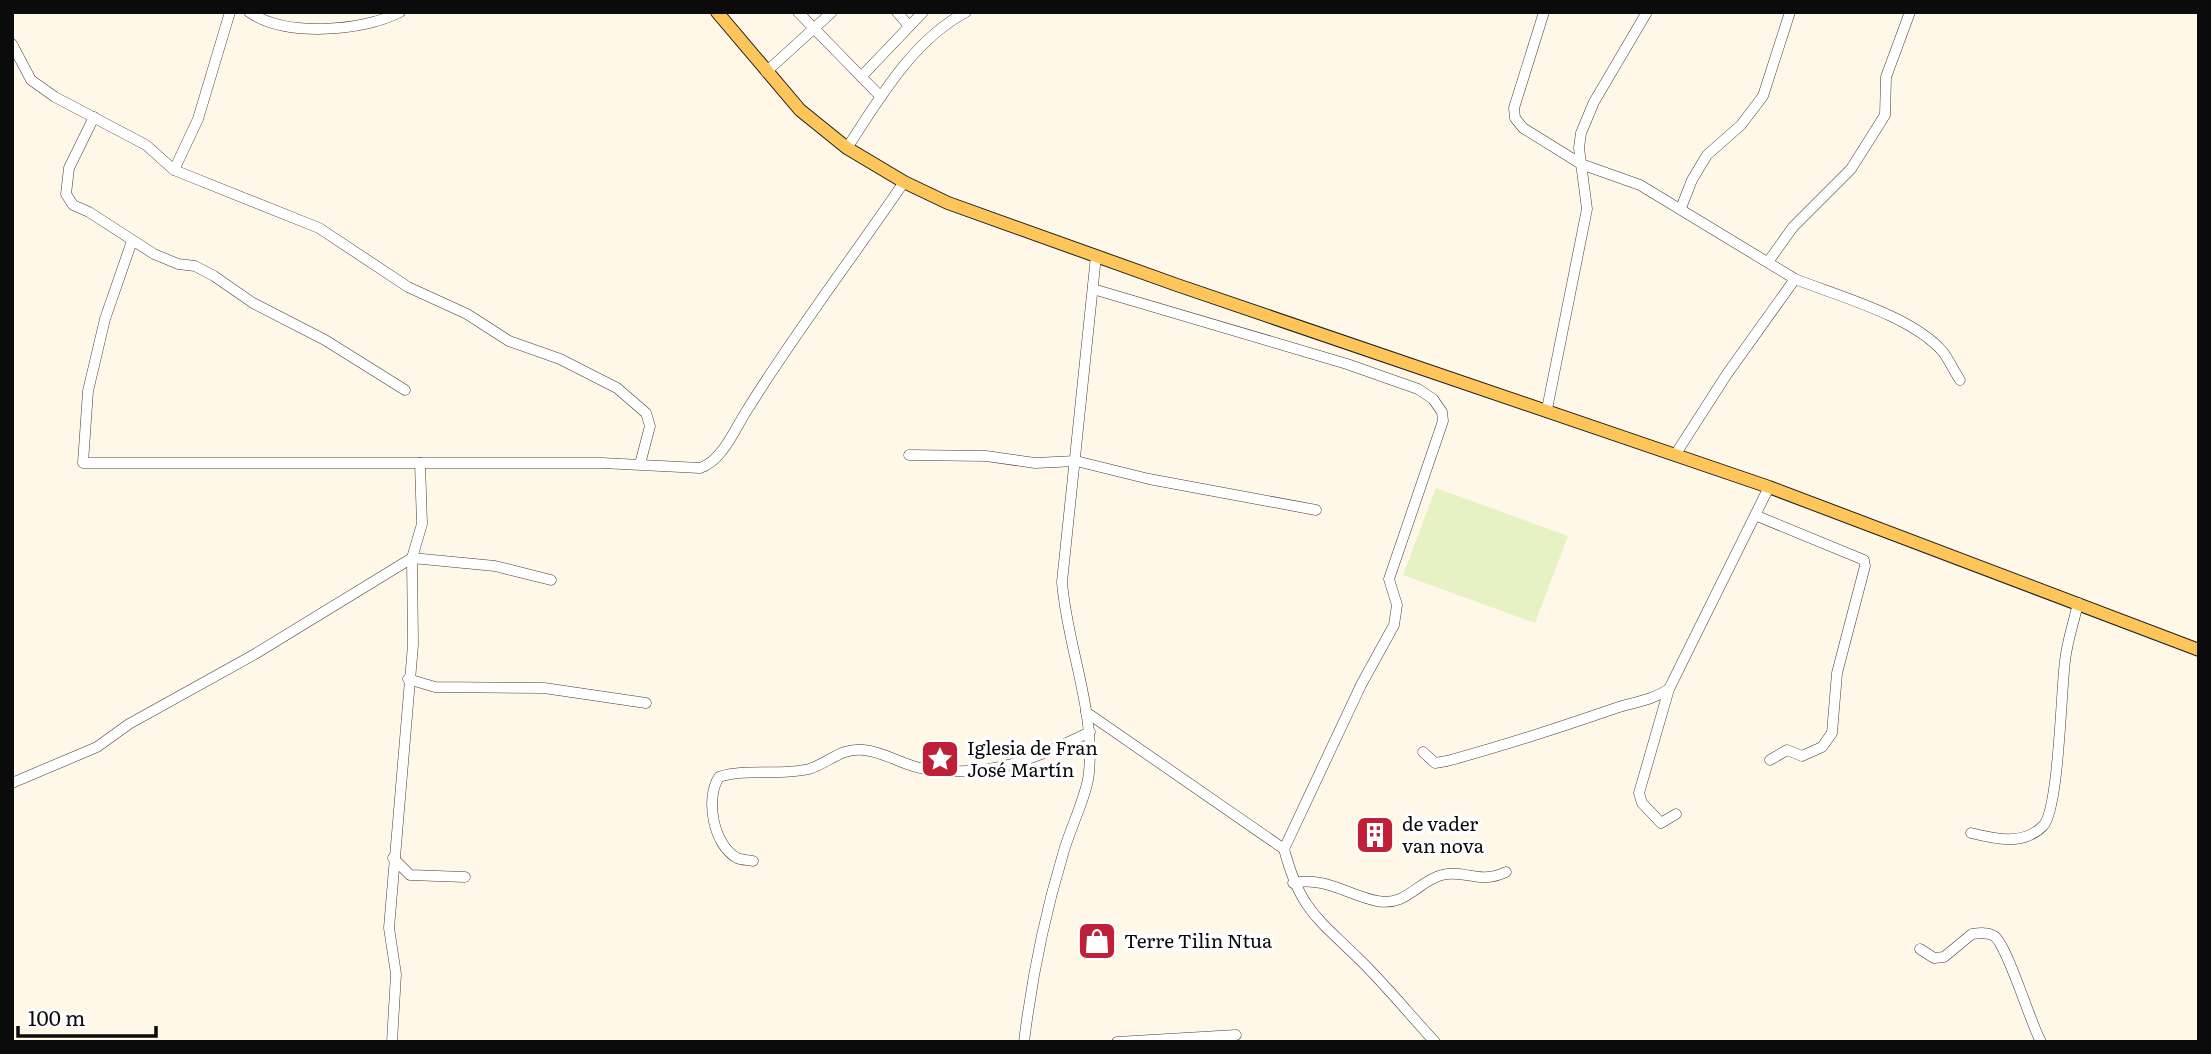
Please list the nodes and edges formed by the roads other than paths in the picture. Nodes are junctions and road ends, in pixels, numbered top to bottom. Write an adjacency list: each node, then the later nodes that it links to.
1 (230, 12): 23 (street)
2 (249, 12): 3 (street)
3 (400, 12)
4 (717, 12): 17 (main road)
5 (798, 12): 15 (street)
6 (832, 12): 15 (street)
7 (897, 12): 14 (street)
8 (923, 12): 14 (street)
9 (966, 12): 19 (street)
10 (1544, 12): 22 (street)
11 (1647, 12): 22 (street)
12 (1790, 12): 25 (street)
13 (1910, 12): 28 (street)
14 (909, 26): 18 (street)
15 (815, 30): 17 (street); 18 (street)
16 (12, 44): 20 (street)
17 (766, 72): 21 (main road)
18 (861, 77): 19 (street)
19 (881, 97): 21 (street)
20 (94, 117): 23 (street); 26 (street)
21 (847, 148): 24 (main road)
22 (1581, 164): 25 (street); 33 (street)
23 (174, 170): 38 (street)
24 (904, 183): 27 (main road); 38 (street)
25 (1681, 208): 28 (street)
26 (132, 241): 32 (street); 37 (street)
27 (1096, 256): 30 (street); 33 (main road)
28 (1768, 262): 29 (street)
29 (1795, 279): 31 (street); 35 (street)
30 (1093, 289): 36 (street); 56 (street)
31 (1960, 380)
32 (405, 390)
33 (1547, 409): 35 (main road)
34 (909, 455): 36 (street)
35 (1675, 455): 39 (main road)
36 (1076, 461): 40 (street); 49 (street)
37 (420, 463): 38 (street); 42 (street)
38 (640, 464)
39 (1769, 487): 41 (street); 44 (main road)
40 (1316, 510)
41 (1757, 516): 47 (street); 52 (street)
42 (412, 558): 43 (street); 46 (street); 53 (street)
43 (551, 580)
44 (2078, 603): 45 (main road); 55 (street)
45 (2199, 650)
46 (408, 679): 48 (street); 57 (street)
47 (1669, 689): 51 (street); 54 (street)
48 (646, 703)
49 (1086, 712): 50 (street); 56 (street)
50 (1090, 732): 58 (street); 65 (street)
51 (1423, 752)
52 (1770, 760)
53 (12, 783)
54 (1676, 814)
55 (1971, 833)
56 (1284, 849): 61 (street)
57 (393, 858): 60 (street); 64 (street)
58 (754, 861)
59 (1506, 872): 61 (street)
60 (465, 877)
61 (1293, 883): 67 (street)
62 (1920, 948): 68 (street)
63 (1236, 1035): 66 (street)
64 (392, 1042)
65 (1024, 1042)
66 (1117, 1042)
67 (1435, 1042)
68 (2041, 1042)

